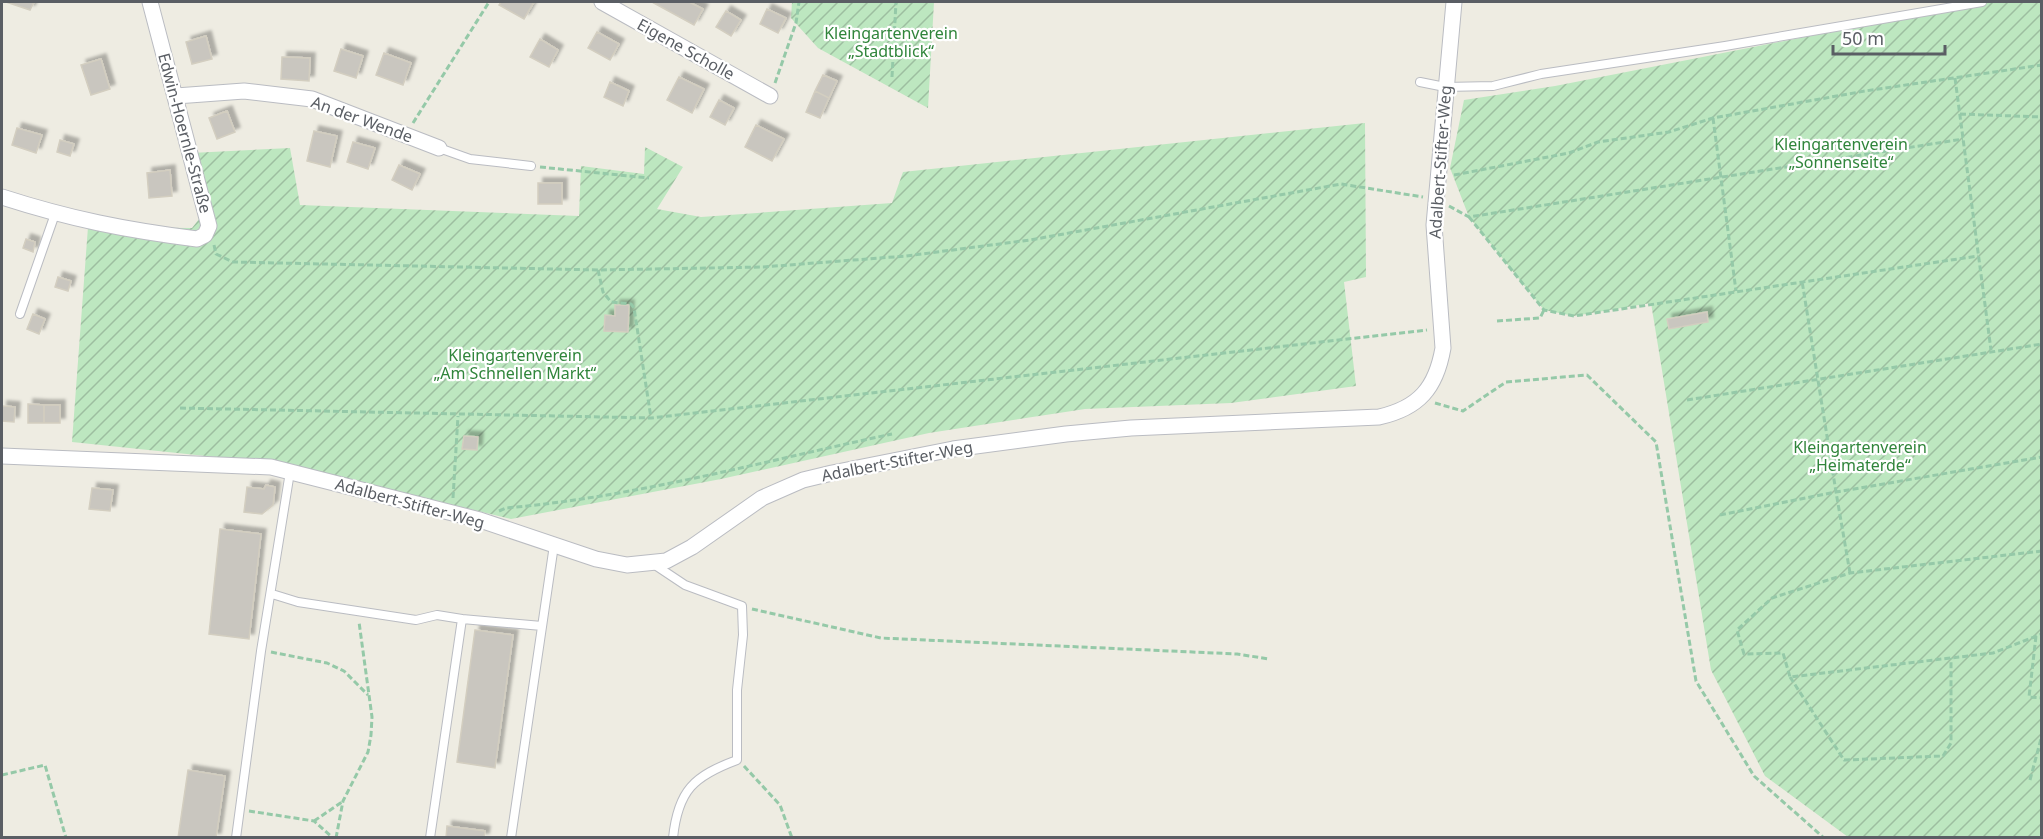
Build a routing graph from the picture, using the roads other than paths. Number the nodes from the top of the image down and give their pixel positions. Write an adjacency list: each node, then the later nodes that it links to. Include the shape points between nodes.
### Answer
1 (150, 2): 7 (street, Edwin-Hoernle-Straße)
2 (602, 2): 8 (street, Eigene Scholle)
3 (1454, 2): 6 (street, Adalbert-Stifter-Weg)
4 (1982, 2): 6 (lane, via 1541,74 1492,86)
5 (1420, 82): 6 (lane)
6 (1445, 87): 17 (street, Adalbert-Stifter-Weg, via 1434,249 1444,329 1440,368 1431,385 1406,409 1378,417 1066,434 953,449 832,473 781,488 692,547)
7 (176, 96): 9 (street, An der Wende, via 244,91 312,99); 12 (street, Edwin-Hoernle-Straße, via 209,226 205,235 197,239 119,229)
8 (770, 96)
9 (439, 147): 10 (lane, via 470,159)
10 (531, 166)
11 (2, 197): 12 (street, Edwin-Hoernle-Straße)
12 (55, 214): 13 (lane)
13 (20, 314)
14 (2, 456): 15 (street, Adalbert-Stifter-Weg, via 271,467)
15 (290, 472): 16 (street, Adalbert-Stifter-Weg, via 480,520); 18 (lane)
16 (554, 545): 17 (street, Adalbert-Stifter-Weg, via 627,565); 20 (lane)
17 (653, 564): 24 (lane, via 685,585 742,606 737,760 707,771 684,793)
18 (272, 594): 19 (lane, via 416,620 437,615); 21 (lane)
19 (462, 619): 20 (lane); 22 (lane)
20 (542, 626): 23 (lane)
21 (236, 837)
22 (430, 837)
23 (512, 837)
24 (673, 837)

